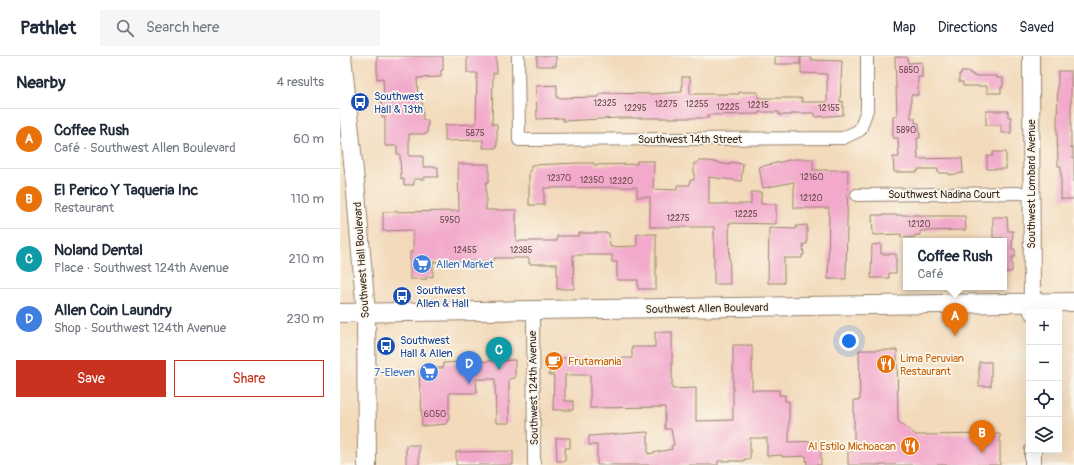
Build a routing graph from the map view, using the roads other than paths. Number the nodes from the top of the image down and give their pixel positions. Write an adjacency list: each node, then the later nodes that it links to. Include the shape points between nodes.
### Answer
1 (342, 56): 5 (main road, Southwest Hall Boulevard)
2 (518, 56): 3 (street, Southwest 14th Street, via 519,140 843,138 860,130 867,110)
3 (867, 56)
4 (1031, 56): 6 (street, Southwest Lombard Avenue)
5 (342, 74): 12 (main road, Southwest Hall Boulevard, via 355,181)
6 (1031, 193): 7 (street, Southwest Nadina Court); 9 (street, Southwest Lombard Avenue)
7 (857, 195)
8 (1074, 302): 9 (main road, Southwest Allen Boulevard)
9 (1032, 307): 10 (main road, Southwest Allen Boulevard)
10 (532, 311): 12 (main road, Southwest Allen Boulevard); 15 (street, Southwest 124th Avenue)
11 (340, 313): 12 (main road, Southwest Allen Boulevard)
12 (366, 313): 14 (main road, Southwest Hall Boulevard)
13 (1033, 453): 16 (street)
14 (367, 465)
15 (534, 465)
16 (1033, 465)

